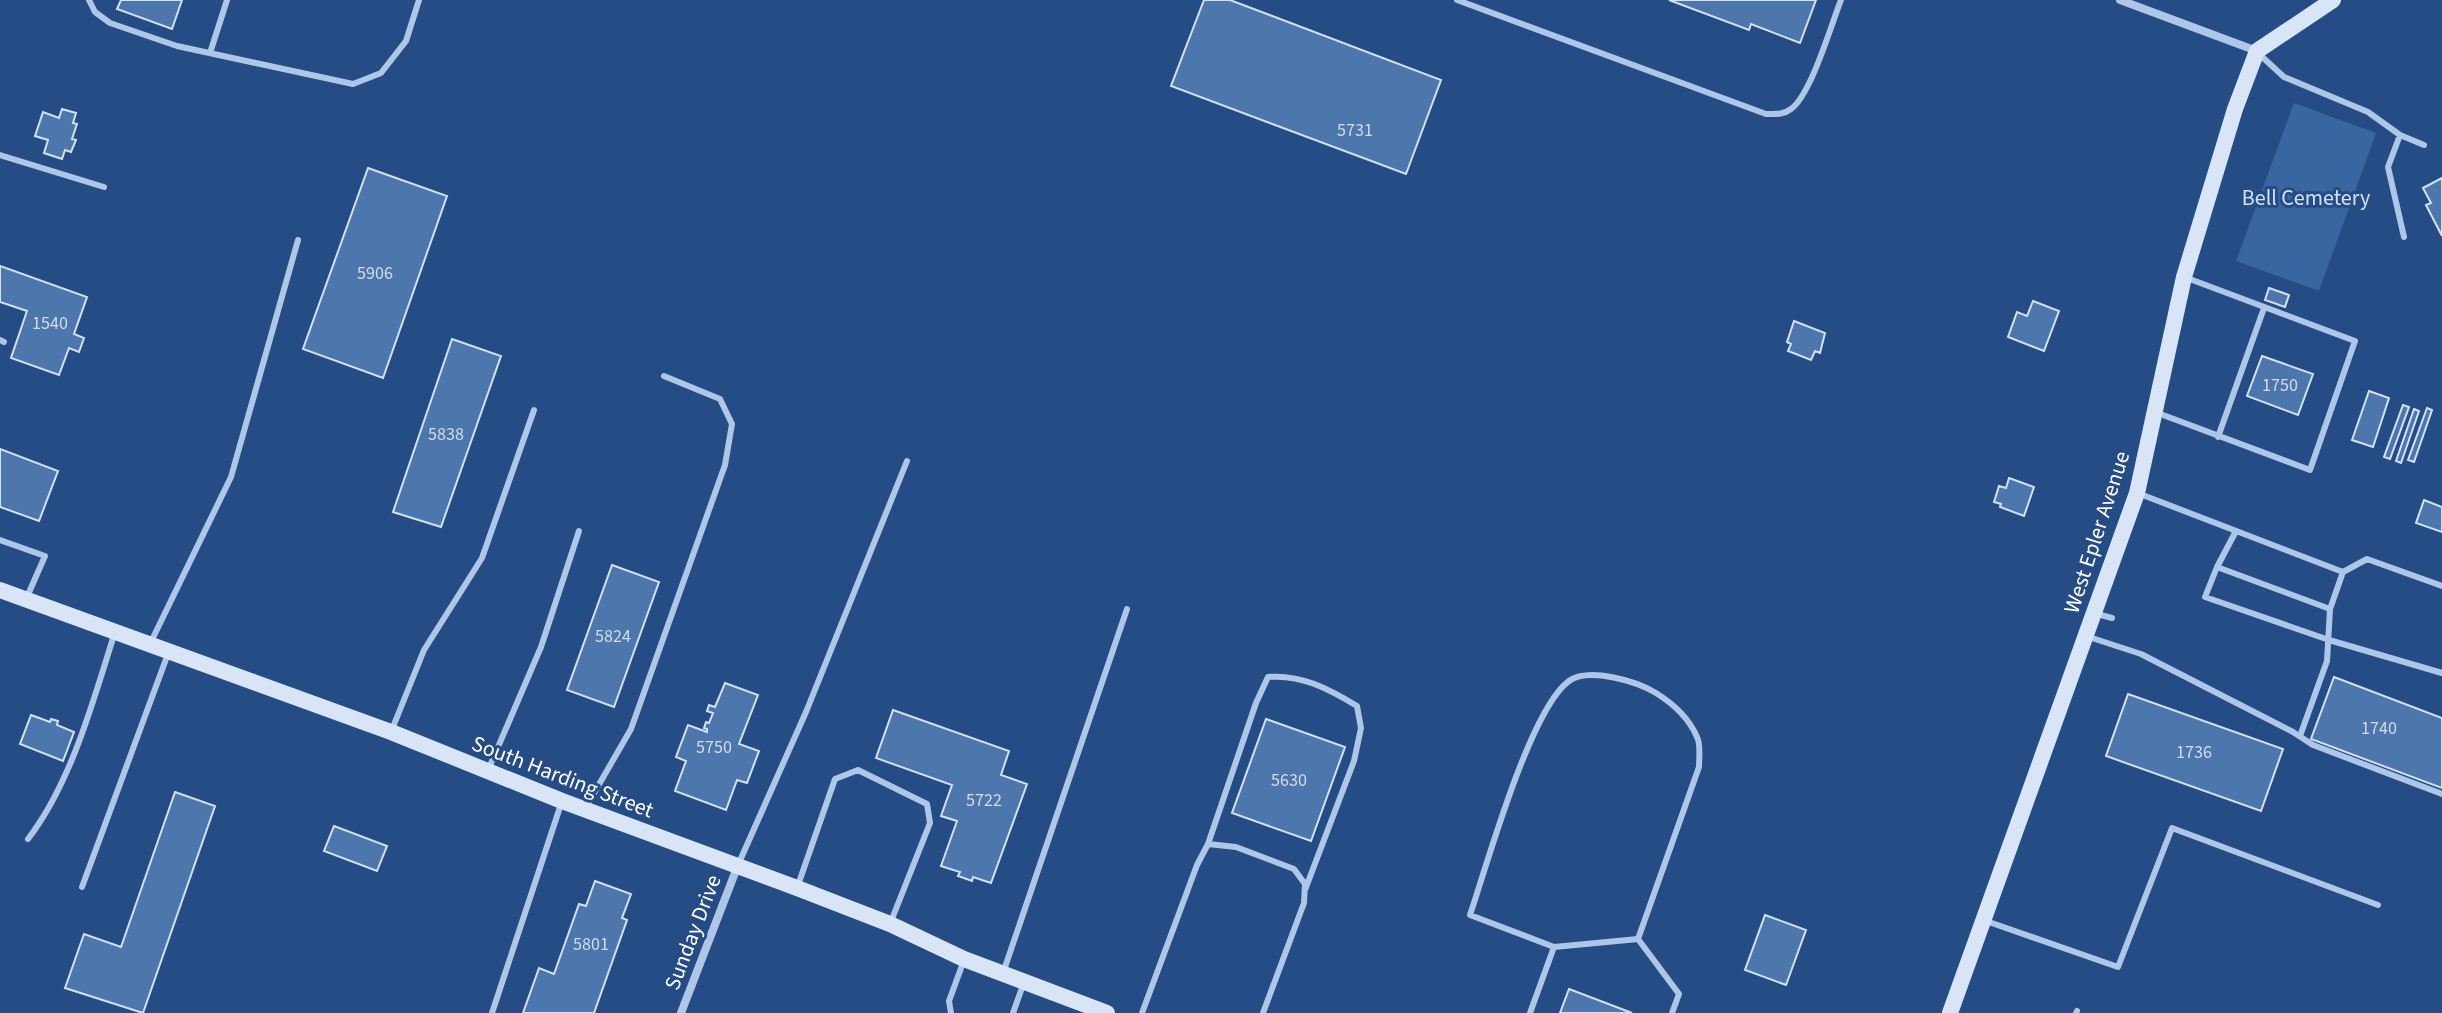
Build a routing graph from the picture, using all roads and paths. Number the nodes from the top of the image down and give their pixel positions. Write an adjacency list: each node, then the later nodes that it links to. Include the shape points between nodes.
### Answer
1 (89, 0): 10 (lane, via 110,23)
2 (227, 0): 10 (lane)
3 (419, 0): 10 (lane, via 406,41 381,73 353,84)
4 (1457, 0): 5 (lane, via 1766,114 1781,114 1804,95)
5 (1841, 0)
6 (2120, 0): 8 (street)
7 (2333, 0): 9 (street)
8 (2136, 3): 9 (street)
9 (2257, 51): 11 (lane, via 2284,77 2368,112); 17 (street, West Epler Avenue)
10 (210, 53)
11 (2400, 135): 12 (lane); 15 (lane, via 2388,167)
12 (2424, 145)
13 (0, 155): 14 (lane)
14 (104, 187)
15 (2404, 237)
16 (298, 240): 40 (lane, via 231,477)
17 (2184, 277): 18 (lane); 21 (street, West Epler Avenue)
18 (2264, 308): 22 (lane); 22 (lane, via 2355,341 2310,470)
19 (664, 376): 48 (lane, via 720,399 732,424 730,438 631,729)
20 (534, 410): 43 (lane, via 482,558 424,650)
21 (2155, 411): 22 (lane); 24 (street, West Epler Avenue)
22 (2218, 437)
23 (907, 461): 51 (lane)
24 (2137, 493): 26 (lane); 35 (street, West Epler Avenue)
25 (579, 531): 45 (lane, via 541,647)
26 (2236, 531): 28 (lane); 29 (lane)
27 (0, 540): 32 (lane, via 45,556)
28 (2217, 567): 34 (lane); 39 (lane, via 2205,597)
29 (2343, 572): 30 (lane, via 2367,559); 34 (lane)
30 (2442, 586)
31 (0, 590): 32 (street, South Harding Street)
32 (26, 600): 37 (street, South Harding Street)
33 (1127, 609): 61 (lane)
34 (2330, 609): 39 (lane)
35 (2094, 613): 36 (lane); 38 (street, West Epler Avenue)
36 (2112, 618)
37 (115, 632): 40 (street, South Harding Street); 49 (lane, via 66,771 48,813)
38 (2085, 636): 44 (lane, via 2141,654); 56 (street, West Epler Avenue)
39 (2329, 640): 42 (lane); 44 (lane, via 2327,661)
40 (150, 644): 41 (street, South Harding Street)
41 (169, 651): 43 (street, South Harding Street); 52 (lane)
42 (2442, 673)
43 (391, 732): 45 (street, South Harding Street)
44 (2300, 736): 46 (lane)
45 (488, 771): 47 (street, South Harding Street)
46 (2442, 794)
47 (562, 801): 48 (street, South Harding Street); 63 (lane)
48 (585, 810): 51 (street, South Harding Street)
49 (28, 839)
50 (1208, 844): 54 (lane, via 1236,847 1294,869); 54 (lane, via 1268,677 1307,681 1334,692 1357,706 1361,728 1354,761); 68 (lane)
51 (738, 865): 53 (street, South Harding Street); 64 (street, Sunday Drive)
52 (82, 887)
53 (797, 888): 57 (street, South Harding Street); 57 (lane, via 835,779 858,770 927,804 930,823)
54 (1305, 890): 69 (lane)
55 (2378, 905): 56 (lane, via 2172,828 2118,967)
56 (1983, 920): 72 (street, West Epler Avenue)
57 (890, 924): 60 (street, South Harding Street)
58 (1638, 939): 59 (lane); 59 (lane, via 1699,767 1699,738 1665,699 1646,687 1605,675 1571,679 1542,715 1470,915); 71 (lane, via 1679,994)
59 (1554, 947): 70 (lane)
60 (964, 959): 61 (street, South Harding Street); 65 (lane, via 949,1001)
61 (1003, 974): 62 (street, South Harding Street)
62 (1024, 982): 66 (lane); 67 (street, South Harding Street)
63 (492, 1013)
64 (681, 1013)
65 (951, 1013)
66 (1013, 1013)
67 (1107, 1013)
68 (1142, 1013)
69 (1263, 1013)
70 (1530, 1013)
71 (1672, 1013)
72 (1950, 1013)

